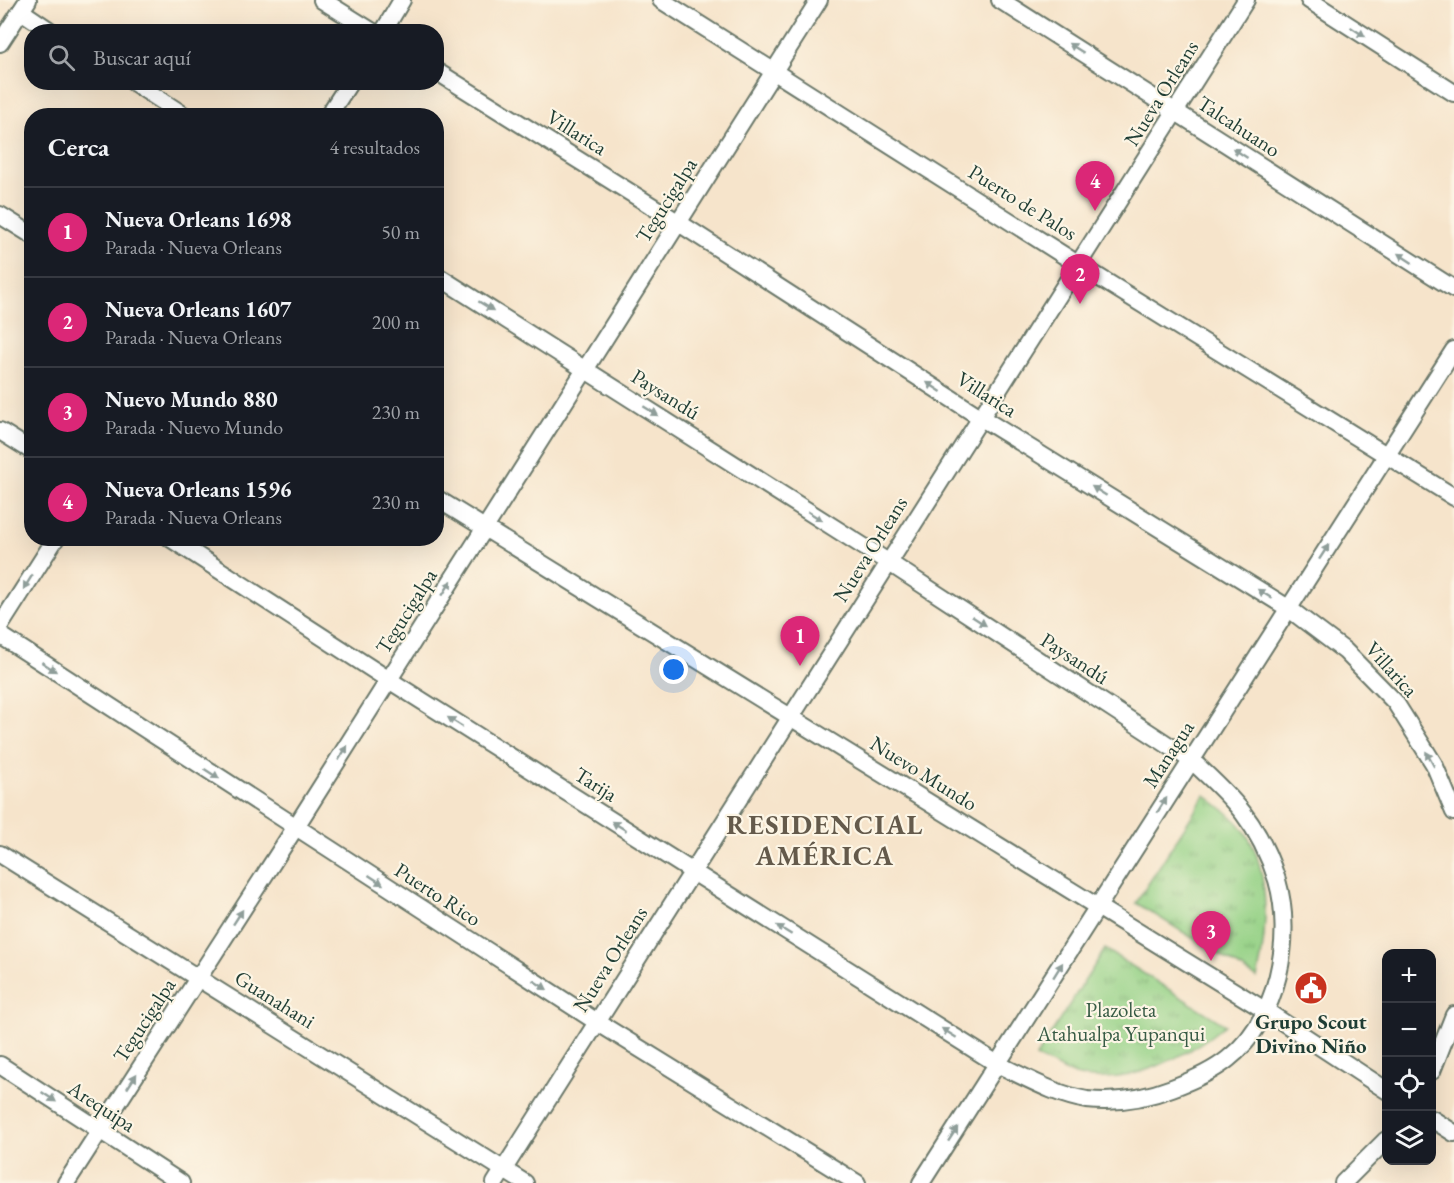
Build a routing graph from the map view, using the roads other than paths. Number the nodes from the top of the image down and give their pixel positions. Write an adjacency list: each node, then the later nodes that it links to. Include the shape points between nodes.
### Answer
1 (322, 0): 10 (street)
2 (402, 0): 11 (street)
3 (661, 0): 13 (street, Puerto de Palos)
4 (819, 0): 13 (street, Tegucigalpa)
5 (1000, 0): 20 (street, Talcahuano, one-way to 5)
6 (1246, 0): 20 (street, Nueva Orleans)
7 (1309, 0): 17 (street, one-way to 17)
8 (24, 6): 9 (street); 12 (street)
9 (43, 24)
10 (360, 24)
11 (388, 24)
12 (0, 43)
13 (774, 71): 22 (street, Tegucigalpa); 24 (street, Puerto de Palos)
14 (444, 76): 22 (street, Villarica)
15 (145, 90): 18 (street)
16 (345, 90): 19 (street)
17 (1454, 93)
18 (173, 108)
19 (333, 108)
20 (1176, 112): 24 (street, Nueva Orleans); 26 (street, Talcahuano, one-way to 20)
21 (0, 215): 23 (street)
22 (679, 223): 28 (street, Tegucigalpa); 29 (street, Villarica, one-way to 22)
23 (24, 231)
24 (1079, 265): 29 (street, Nueva Orleans); 32 (street, Puerto de Palos)
25 (444, 280): 28 (street, Paysandú, one-way to 28)
26 (1454, 289)
27 (1454, 350): 32 (street, Managua)
28 (585, 369): 35 (street, Tegucigalpa); 38 (street, Paysandú, one-way to 38)
29 (980, 417): 38 (street, Nueva Orleans); 39 (street, Villarica, one-way to 29)
30 (0, 431): 31 (street)
31 (24, 446)
32 (1386, 456): 33 (street, Puerto de Palos); 39 (street, Managua, one-way to 32)
33 (1450, 496)
34 (444, 503): 35 (street, Nuevo Mundo)
35 (484, 529): 42 (street, Tegucigalpa, one-way to 35); 43 (street, Nuevo Mundo)
36 (51, 546): 40 (street, one-way to 40)
37 (182, 546): 42 (street, Tarija)
38 (888, 562): 43 (street, Nueva Orleans); 44 (street, Paysandú, one-way to 44)
39 (1288, 608): 44 (street, Managua); 45 (street, Villarica, one-way to 39, via 1434,764 1395,702 1345,651)
40 (0, 626)
41 (0, 635): 46 (street, Puerto Rico, one-way to 46)
42 (389, 680): 46 (street, Tegucigalpa, one-way to 42); 48 (street, Tarija, one-way to 42)
43 (791, 716): 48 (street, Nueva Orleans); 49 (street, Nuevo Mundo)
44 (1191, 760): 49 (street, Managua, one-way to 44); 51 (street, Paysandú, via 1247,815 1265,847 1277,881 1284,918 1275,983)
45 (1454, 812)
46 (295, 828): 50 (street, Tegucigalpa, one-way to 46); 53 (street, Puerto Rico, one-way to 53)
47 (0, 854): 50 (street, Guanahani)
48 (693, 872): 53 (street, Nueva Orleans); 56 (street, Tarija, one-way to 48)
49 (1096, 908): 51 (street, Nuevo Mundo); 56 (street, Managua, one-way to 49)
50 (199, 978): 59 (street, Tegucigalpa, one-way to 50); 62 (street, Guanahani)
51 (1266, 1011): 56 (street, Paysandú, via 1229,1059 1194,1080 1120,1101 1086,1100 1049,1089); 57 (street, Nuevo Mundo)
52 (1454, 1015): 54 (street)
53 (597, 1022): 62 (street, Nueva Orleans); 66 (street, Puerto Rico)
54 (1436, 1059)
55 (0, 1065): 59 (street, Arequipa, one-way to 59)
56 (999, 1065): 67 (street, Managua, one-way to 56)
57 (1382, 1087)
58 (1436, 1122): 60 (street)
59 (99, 1131): 63 (street, Tegucigalpa); 64 (street, Arequipa)
60 (1454, 1133)
61 (1382, 1144): 68 (street)
62 (499, 1176): 65 (street, Guanahani)
63 (66, 1183)
64 (181, 1183)
65 (525, 1183)
66 (857, 1183)
67 (921, 1183)
68 (1343, 1183)

